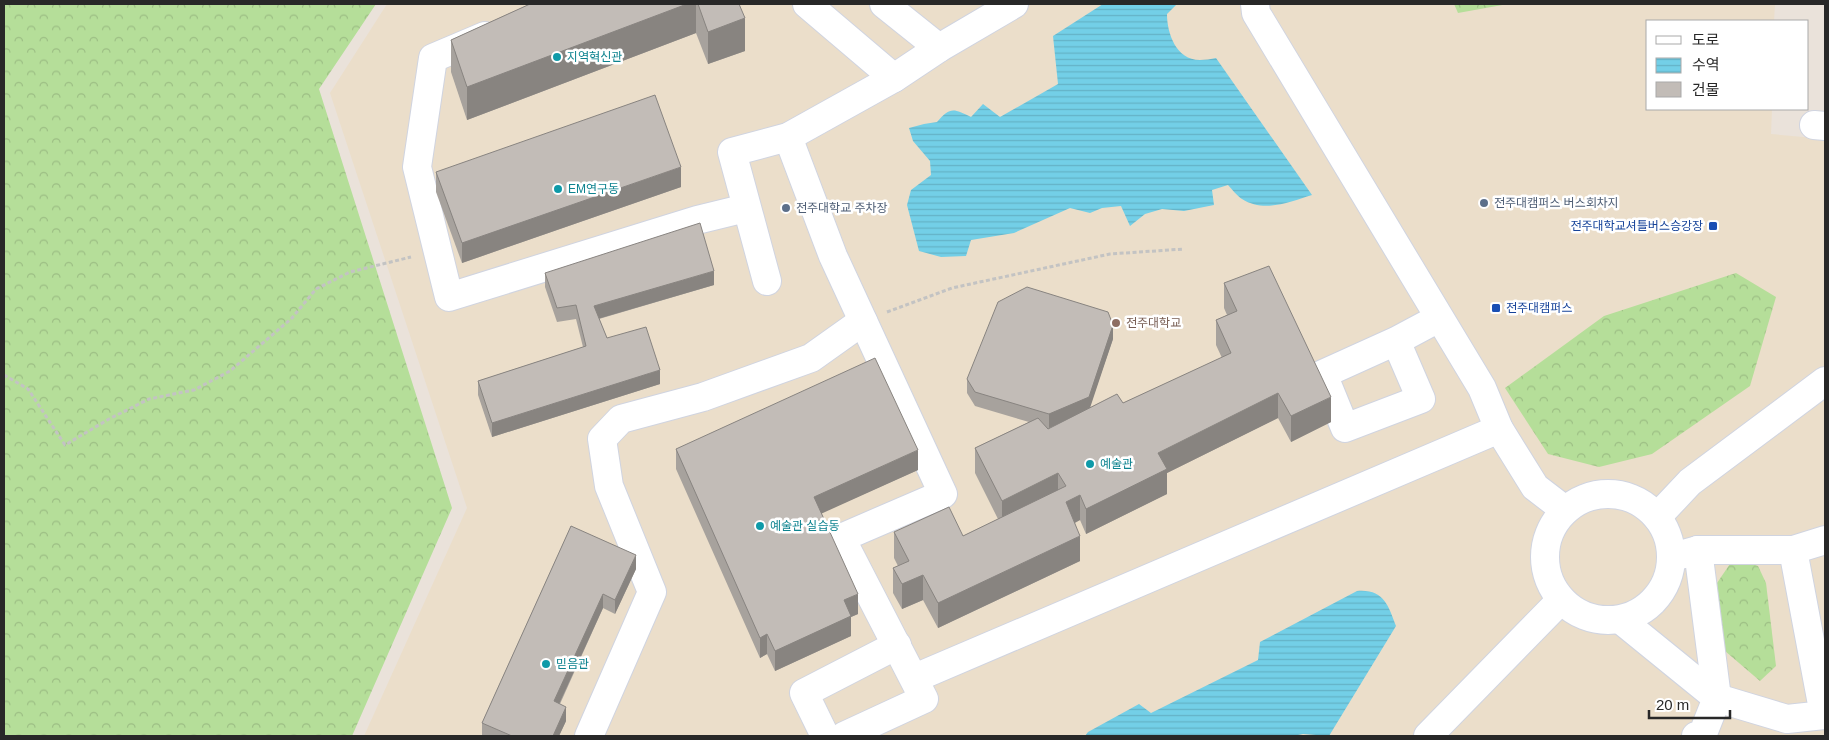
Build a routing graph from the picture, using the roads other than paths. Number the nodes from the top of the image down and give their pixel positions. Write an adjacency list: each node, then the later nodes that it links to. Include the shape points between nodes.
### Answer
1 (807, 4): 7 (street)
2 (1014, 4): 6 (street)
3 (1255, 4): 11 (street, via 1256,13)
4 (898, 8): 6 (street)
5 (510, 25): 9 (street, via 432,58 417,167 449,297 697,220)
6 (938, 48): 7 (street)
7 (894, 78): 8 (street)
8 (788, 137): 9 (street, via 732,152); 12 (street, via 833,256)
9 (746, 208): 10 (street)
10 (768, 280)
11 (1439, 318): 13 (street); 15 (street, via 1482,388)
12 (863, 321): 24 (street, via 943,494 841,538); 28 (street, via 811,358 703,397 620,419 602,439 609,486 652,592)
13 (1396, 341)
14 (1825, 381): 17 (street, via 1690,482)
15 (1499, 429): 16 (street, via 1535,487); 25 (street)
16 (1565, 510): 17 (street, via 1582,499 1602,494 1622,496 1641,504); 22 (street, via 1552,526 1544,565 1550,584)
17 (1657, 517): 21 (street, via 1668,536)
18 (1825, 540): 20 (street)
19 (1698, 550): 20 (street); 21 (street); 26 (street)
20 (1793, 550): 27 (street)
21 (1672, 557): 23 (street, via 1668,578 1657,597 1641,612)
22 (1561, 600): 23 (street, via 1578,614 1599,620); 31 (street)
23 (1621, 620): 26 (street)
24 (897, 645): 25 (street); 29 (street, via 804,693)
25 (915, 678): 30 (street, via 924,699)
26 (1717, 698): 27 (street, via 1787,719); 32 (street, via 1702,736)
27 (1824, 715)
28 (590, 736)
29 (825, 736)
30 (844, 736)
31 (1428, 736)
32 (1696, 736)

